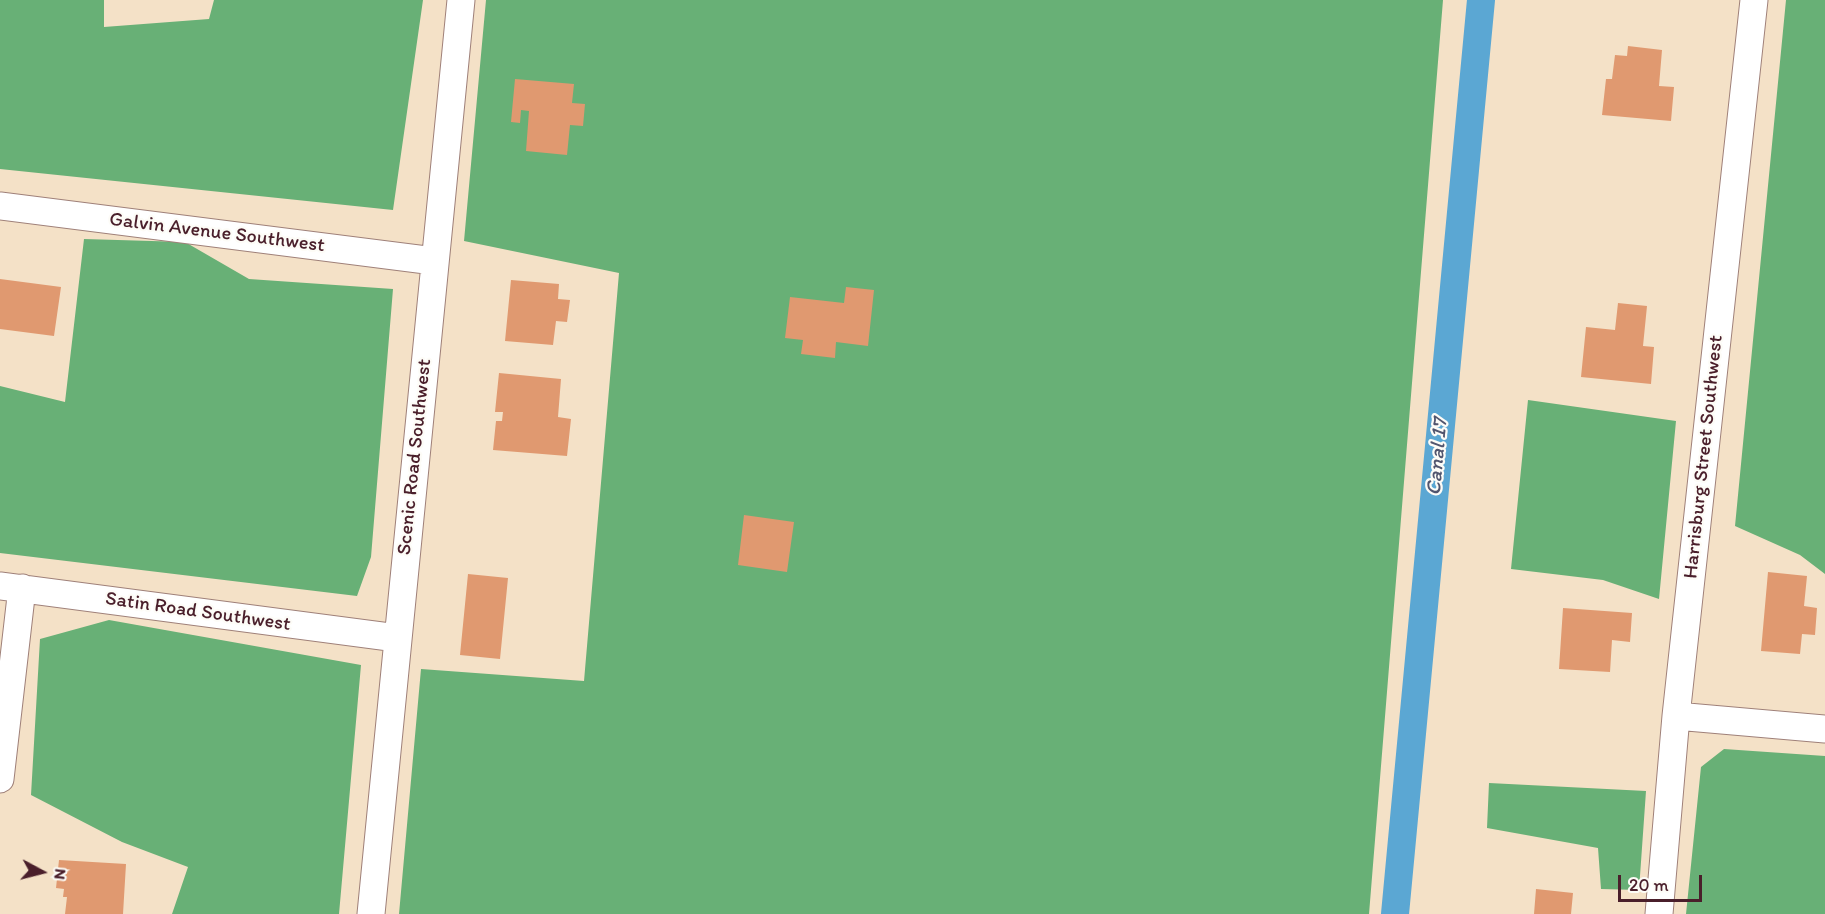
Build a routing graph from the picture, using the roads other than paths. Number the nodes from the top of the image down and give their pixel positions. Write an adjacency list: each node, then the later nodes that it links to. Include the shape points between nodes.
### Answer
1 (460, 0): 4 (street, Scenic Road Southwest)
2 (1754, 0): 7 (street, Harrisburg Street Southwest)
3 (0, 206): 4 (street, Galvin Avenue Southwest)
4 (434, 261): 6 (street, Scenic Road Southwest)
5 (11, 587): 6 (street, Satin Road Southwest); 9 (street)
6 (397, 638): 10 (street, Scenic Road Southwest)
7 (1676, 716): 8 (street); 11 (street, Harrisburg Street Southwest)
8 (1825, 729)
9 (0, 779)
10 (371, 914)
11 (1659, 914)

